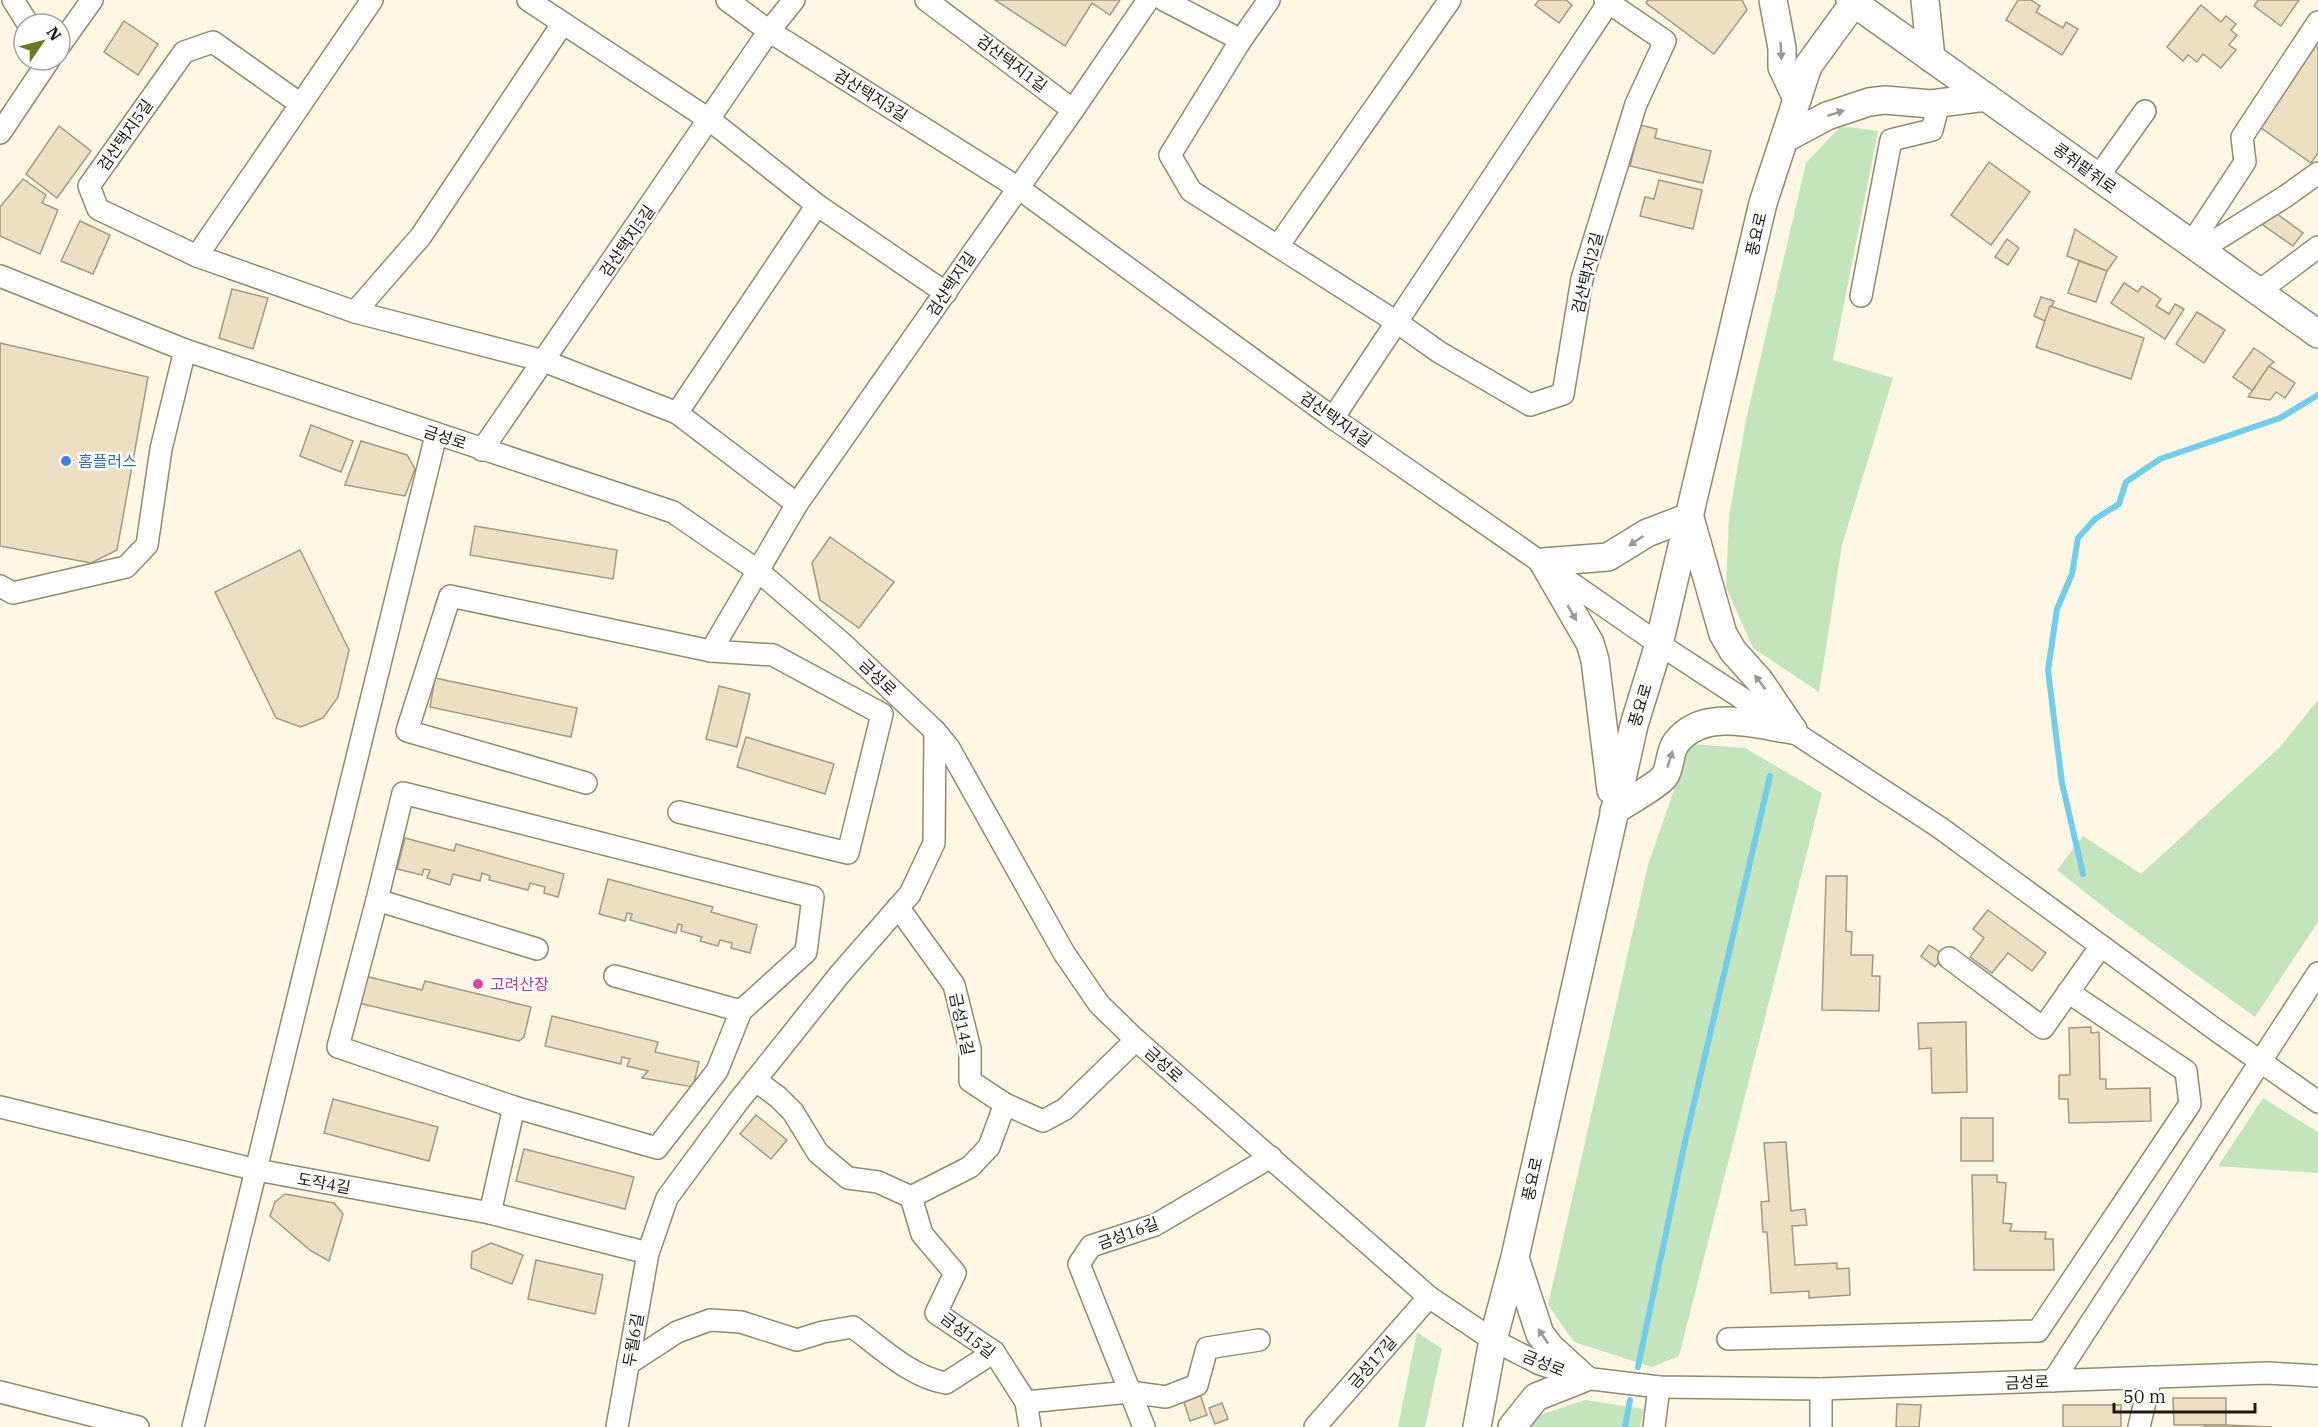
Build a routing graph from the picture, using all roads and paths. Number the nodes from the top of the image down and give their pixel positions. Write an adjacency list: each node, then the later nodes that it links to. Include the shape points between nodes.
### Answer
1 (92, 0): 18 (street)
2 (372, 0): 25 (street)
3 (528, 0): 17 (street)
4 (727, 0): 19 (street, 검산택지3길)
5 (794, 0): 19 (street)
6 (926, 0): 15 (street, 검산택지1길)
7 (1148, 0): 27 (street, 검산택지길)
8 (1164, 0): 20 (street)
9 (1269, 0): 20 (street, 검산택지2길)
10 (1450, 0): 36 (street)
11 (1773, 0): 24 (main road, one-way to 24, via 1782,67)
12 (1853, 0): 21 (main road, 콩쥐팥쥐로); 24 (main road, 풍요로, via 1808,66)
13 (1925, 0): 21 (main road)
14 (1607, 1): 45 (street, 검산택지2길); 45 (street, 검산택지2길, via 1665,41 1636,104 1582,279 1563,394 1530,405)
15 (956, 8): 27 (street, 검산택지1길)
16 (2318, 22): 37 (street, via 2242,137 2246,162)
17 (563, 23): 29 (street); 44 (street, via 421,236)
18 (72, 28)
19 (769, 31): 29 (street, 검산택지5길); 34 (street, 검산택지3길)
20 (1241, 40): 36 (street, 검산택지2길, via 1170,155 1191,191)
21 (1931, 58): 23 (main road, 콩쥐팥쥐로)
22 (41, 72): 30 (street)
23 (1986, 97): 26 (main road); 33 (main road, 콩쥐팥쥐로)
24 (1797, 99): 31 (main road, 풍요로)
25 (299, 103): 39 (street); 39 (street, 검산택지5길, via 213,42 184,52 89,186 98,209)
26 (1939, 103): 31 (main road, one-way to 26, via 1827,116 1869,102); 43 (street, via 1932,130 1891,140)
27 (1073, 110): 34 (street, 검산택지길)
28 (2145, 111): 33 (street)
29 (710, 120): 35 (street); 48 (street, 검산택지5길)
30 (0, 133)
31 (1784, 139): 54 (main road, 풍요로, via 1763,203)
32 (2318, 172): 37 (street, via 2286,196)
33 (2098, 177): 37 (main road, 콩쥐팥쥐로)
34 (1017, 187): 42 (street, 검산택지길); 50 (street, 검산택지4길)
35 (817, 205): 42 (street); 49 (street)
36 (1278, 246): 45 (street, 검산택지2길)
37 (2195, 247): 41 (main road, 콩쥐팥쥐로)
38 (2318, 247): 41 (street)
39 (197, 256): 44 (street, 검산택지5길)
40 (0, 276): 47 (street, 금성로)
41 (2258, 292): 46 (main road, 콩쥐팥쥐로)
42 (946, 293): 53 (street, 검산택지길)
43 (1861, 296)
44 (355, 312): 48 (street, 검산택지5길)
45 (1398, 323): 50 (street)
46 (2318, 334)
47 (185, 350): 51 (street, 금성로); 57 (street, via 160,449 147,545 126,567 13,592)
48 (544, 361): 49 (street, 검산택지5길); 52 (street)
49 (677, 413): 53 (street, 검산택지5길)
50 (1334, 418): 55 (street, 검산택지4길)
51 (436, 435): 52 (street, 금성로); 82 (street)
52 (483, 450): 56 (street, 금성로, via 673,512)
53 (797, 504): 56 (street, 검산택지길)
54 (1689, 517): 55 (main road, one-way to 55, via 1647,533 1608,557); 58 (main road, 풍요로); 60 (main road, one-way to 54, via 1723,634)
55 (1544, 562): 58 (street, 검산택지4길); 63 (main road, one-way to 63, via 1590,643 1595,660)
56 (758, 570): 59 (street, 검산택지길); 61 (street, 금성로)
57 (0, 586)
58 (1659, 644): 60 (street, 검산택지4길); 63 (main road, 풍요로, via 1634,724)
59 (711, 651): 62 (street, via 450,596 407,731); 64 (street, via 773,655 882,714 848,853)
60 (1793, 730): 63 (main road, one-way to 60, via 1664,777 1674,745 1699,724 1720,720); 67 (street, 검산택지4길, via 1939,827)
61 (935, 731): 66 (street, via 934,843 910,894); 74 (street, 금성로, via 989,816 1064,953 1099,1004)
62 (586, 783)
63 (1614, 811): 86 (main road, 풍요로)
64 (679, 812)
65 (377, 900): 68 (street); 73 (street, via 403,793 813,897 806,952); 80 (street, via 338,1047)
66 (898, 907): 76 (street); 78 (street, 금성14길, via 954,985 970,1049 970,1081)
67 (2101, 946): 72 (street); 75 (street, 검산택지4길)
68 (537, 949)
69 (1949, 958): 72 (street, via 2043,1028)
70 (2318, 973): 75 (street)
71 (615, 976): 73 (street)
72 (2068, 992): 88 (street, via 2186,1071 2190,1104 2038,1331)
73 (741, 1011): 80 (street, via 717,1071 657,1148)
74 (1136, 1040): 78 (street, via 1065,1109 1042,1121); 81 (street, 금성로)
75 (2260, 1062): 77 (street, 검산택지4길); 96 (street)
76 (755, 1080): 83 (street, via 793,1112 818,1153 848,1178 878,1182); 85 (street, via 667,1198)
77 (2318, 1102)
78 (1005, 1104): 83 (street, via 989,1147 970,1167)
79 (0, 1107): 82 (street, 도작4길)
80 (514, 1107): 84 (street)
81 (1271, 1157): 87 (street, 금성로); 100 (street, 금성16길, via 1155,1225 1091,1246 1079,1263)
82 (257, 1170): 84 (street, 도작4길); 103 (street)
83 (911, 1197): 91 (street, 금성15길, via 922,1234 955,1272 936,1313)
84 (490, 1213): 85 (street, 도작4길)
85 (648, 1253): 92 (street, 두월6길)
86 (1515, 1257): 90 (main road, 풍요로); 95 (main road, one-way to 86, via 1540,1334)
87 (1429, 1297): 90 (street, 금성로); 107 (street, 금성17길)
88 (1728, 1339)
89 (1258, 1340): 100 (street, via 1207,1348 1197,1385 1166,1397)
90 (1493, 1340): 95 (street, 금성로, via 1540,1364); 108 (main road, 풍요로)
91 (994, 1352): 92 (street, via 946,1383 930,1380 853,1327 797,1340 741,1322 710,1320 677,1332); 101 (street, 금성15길)
92 (628, 1364): 104 (street, 두월6길)
93 (2151, 1377): 94 (street, 금성로, via 2268,1373); 96 (street, 금성로); 112 (street)
94 (2318, 1377)
95 (1584, 1378): 97 (street, 금성로); 109 (main road, via 1536,1397)
96 (2054, 1381): 98 (street, 금성로)
97 (1659, 1387): 98 (street, 금성로); 110 (street)
98 (1821, 1389): 111 (street)
99 (0, 1392): 102 (street)
100 (1130, 1392): 101 (street); 106 (street, 금성16길)
101 (1026, 1402): 105 (street, 금성15길)
102 (138, 1427)
103 (193, 1427)
104 (617, 1427)
105 (1030, 1427)
106 (1144, 1427)
107 (1315, 1427)
108 (1477, 1427)
109 (1512, 1427)
110 (1654, 1427)
111 (1821, 1427)
112 (2139, 1427)

